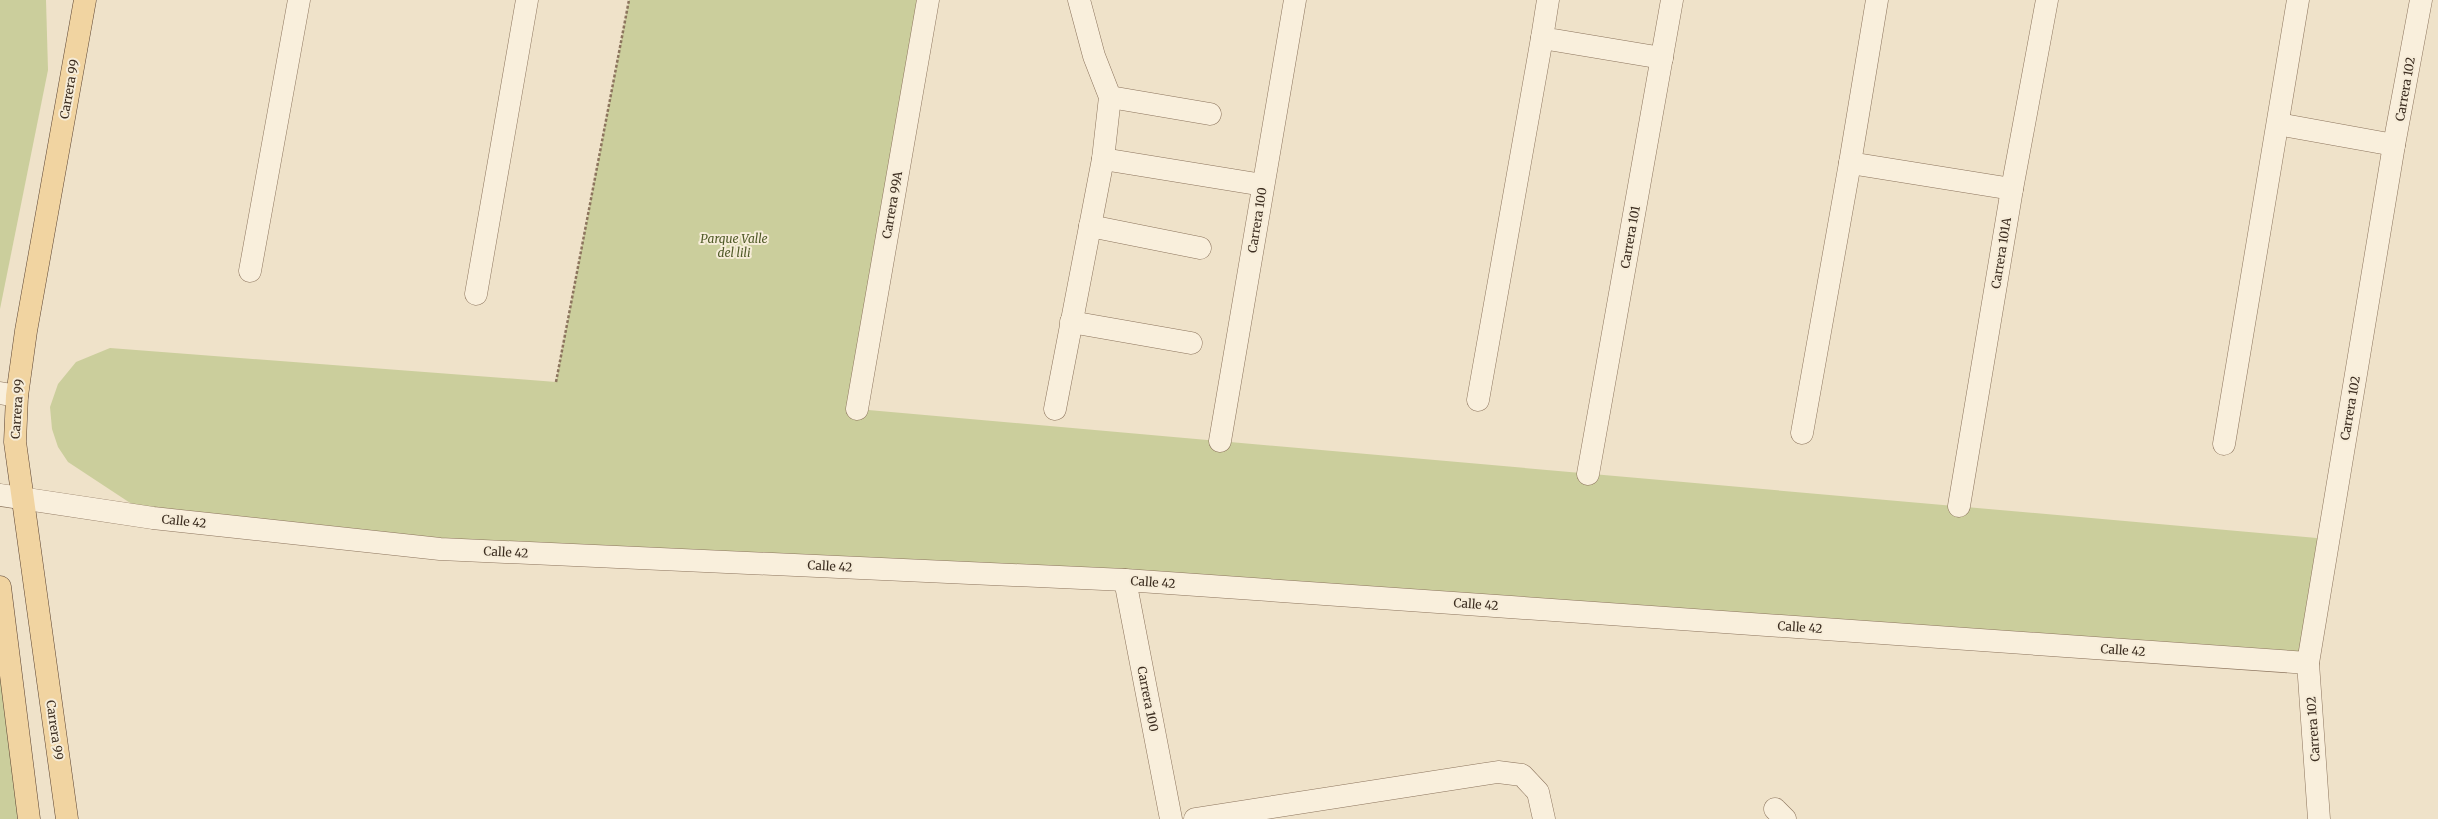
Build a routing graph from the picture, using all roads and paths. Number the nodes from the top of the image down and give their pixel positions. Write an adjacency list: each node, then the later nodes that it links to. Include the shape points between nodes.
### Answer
1 (85, 0): 31 (main road, Carrera 99, via 26,331)
2 (299, 0): 26 (street)
3 (527, 0): 27 (street)
4 (629, 0): 30 (path)
5 (928, 0): 33 (street, Carrera 99A)
6 (1079, 0): 16 (street, via 1094,56)
7 (1296, 0): 22 (street, Carrera 100)
8 (1548, 0): 14 (street)
9 (1672, 0): 15 (street, Carrera 101)
10 (1877, 0): 21 (street)
11 (2047, 0): 23 (street, Carrera 101A)
12 (2298, 0): 18 (street)
13 (2421, 0): 19 (street, Carrera 102)
14 (1542, 38): 15 (street); 32 (street)
15 (1662, 58): 38 (street, Carrera 101)
16 (1110, 97): 17 (street); 20 (street)
17 (1210, 114)
18 (2278, 124): 19 (street); 37 (street)
19 (2394, 145): 44 (street, Carrera 102)
20 (1103, 159): 22 (street); 24 (street)
21 (1850, 162): 23 (street); 35 (street)
22 (1263, 185): 36 (street, Carrera 100)
23 (2012, 189): 41 (street, Carrera 101A)
24 (1090, 226): 25 (street); 28 (street)
25 (1200, 248)
26 (250, 271)
27 (476, 294)
28 (1071, 322): 29 (street); 34 (street)
29 (1191, 343)
30 (556, 382)
31 (8, 394): 40 (main road, Carrera 99)
32 (1478, 400)
33 (856, 409)
34 (1055, 409)
35 (1802, 433)
36 (1220, 441)
37 (2224, 444)
38 (1588, 474)
39 (0, 495): 40 (street, Calle 42)
40 (22, 499): 42 (street, Calle 42, via 153,518 440,549); 46 (main road, Carrera 99)
41 (1959, 506)
42 (1125, 580): 44 (street, Calle 42); 47 (street, Carrera 100)
43 (0, 588): 45 (main road)
44 (2308, 663): 50 (street, Carrera 102)
45 (29, 819)
46 (67, 819)
47 (1171, 819)
48 (1195, 819): 49 (street, via 1498,772 1522,775 1538,792)
49 (1544, 819)
50 (2319, 819)

